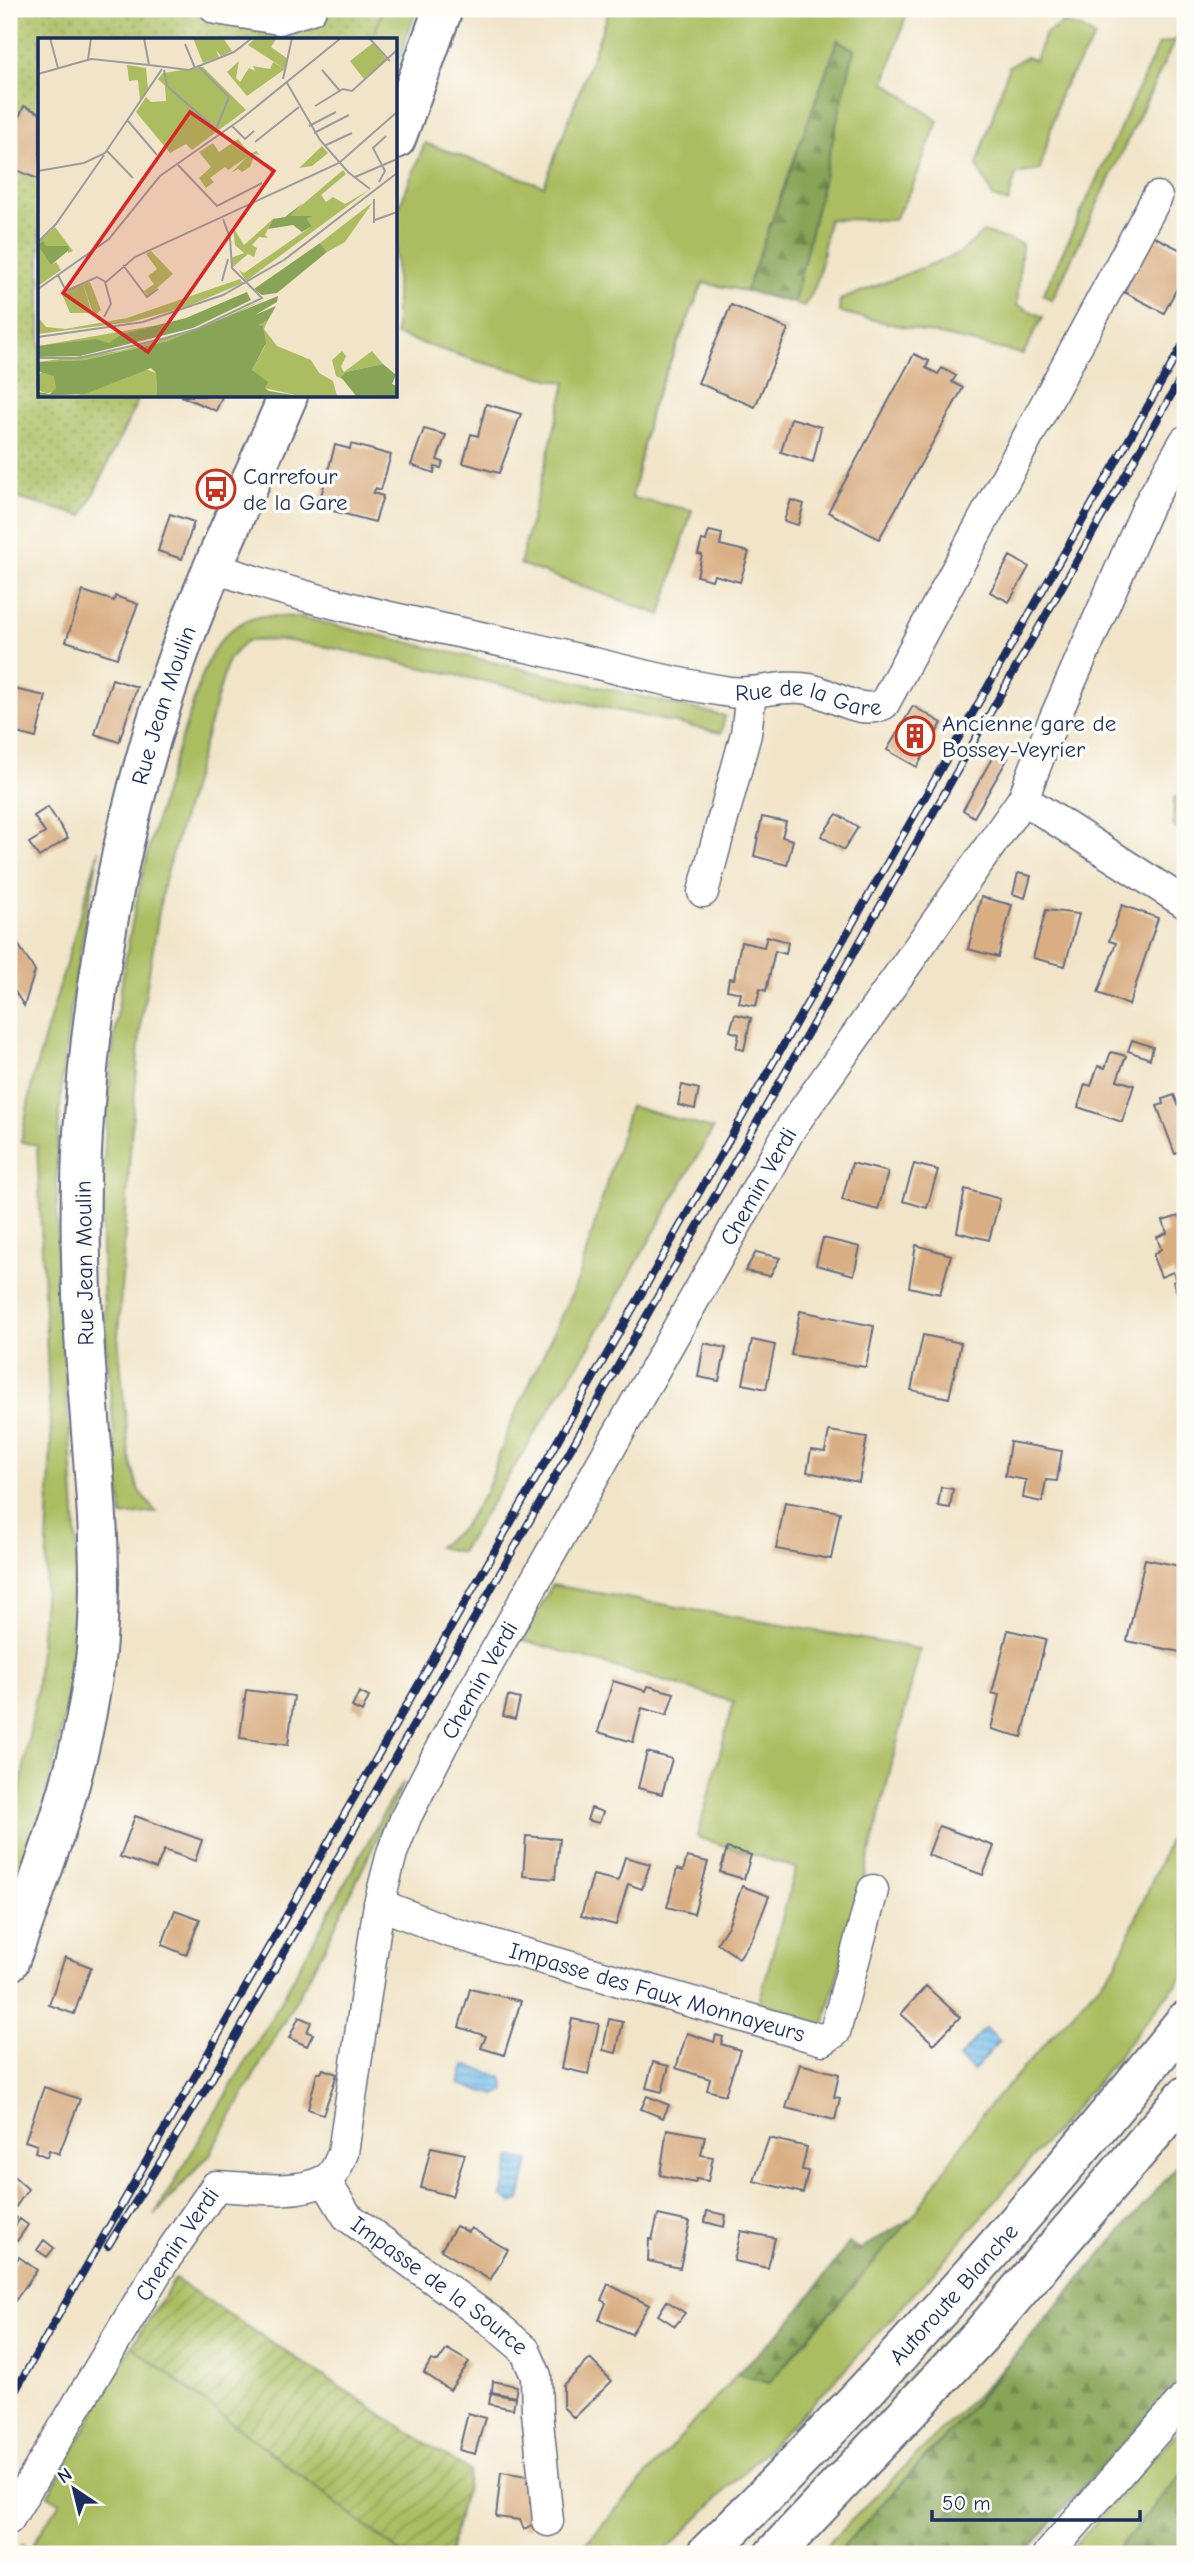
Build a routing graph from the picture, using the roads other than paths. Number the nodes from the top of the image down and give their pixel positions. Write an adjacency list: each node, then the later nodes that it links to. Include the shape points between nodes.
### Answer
1 (216, 9): 2 (street, via 279,19)
2 (311, 9)
3 (443, 9): 4 (main road)
4 (397, 136)
5 (1157, 197): 9 (street, Rue de la Gare, via 884,704 863,709 806,688)
6 (288, 397): 8 (main road, Rue Jean Moulin)
7 (1185, 441): 10 (street, Chemin Verdi, via 1149,504)
8 (213, 568): 9 (street, Rue de la Gare, via 425,625); 15 (main road, Rue Jean Moulin, via 182,644 134,806 94,1011 83,1133 80,1258 97,1512 96,1650 82,1746 69,1793)
9 (751, 693): 11 (street, via 746,734)
10 (1023, 799): 12 (street); 14 (street, Chemin Verdi, via 791,1128 443,1744 406,1817)
11 (703, 892)
12 (1185, 903)
13 (873, 1890): 14 (street, Impasse des Faux Monnayeurs, via 835,2032 823,2040 447,1931)
14 (379, 1904): 18 (street, Chemin Verdi, via 344,2153)
15 (9, 1962)
16 (1185, 2021): 22 (main road, Autoroute Blanche, via 1054,2181 943,2306)
17 (1185, 2096): 23 (main road, Autoroute Blanche, via 980,2336)
18 (325, 2180): 20 (street, Chemin Verdi, via 300,2188 216,2186 158,2270); 21 (street, Impasse de la Source, via 347,2216 491,2320 525,2350 536,2376)
19 (1185, 2399): 24 (street)
20 (9, 2519)
21 (548, 2521)
22 (706, 2554)
23 (774, 2554)
24 (1048, 2554)

